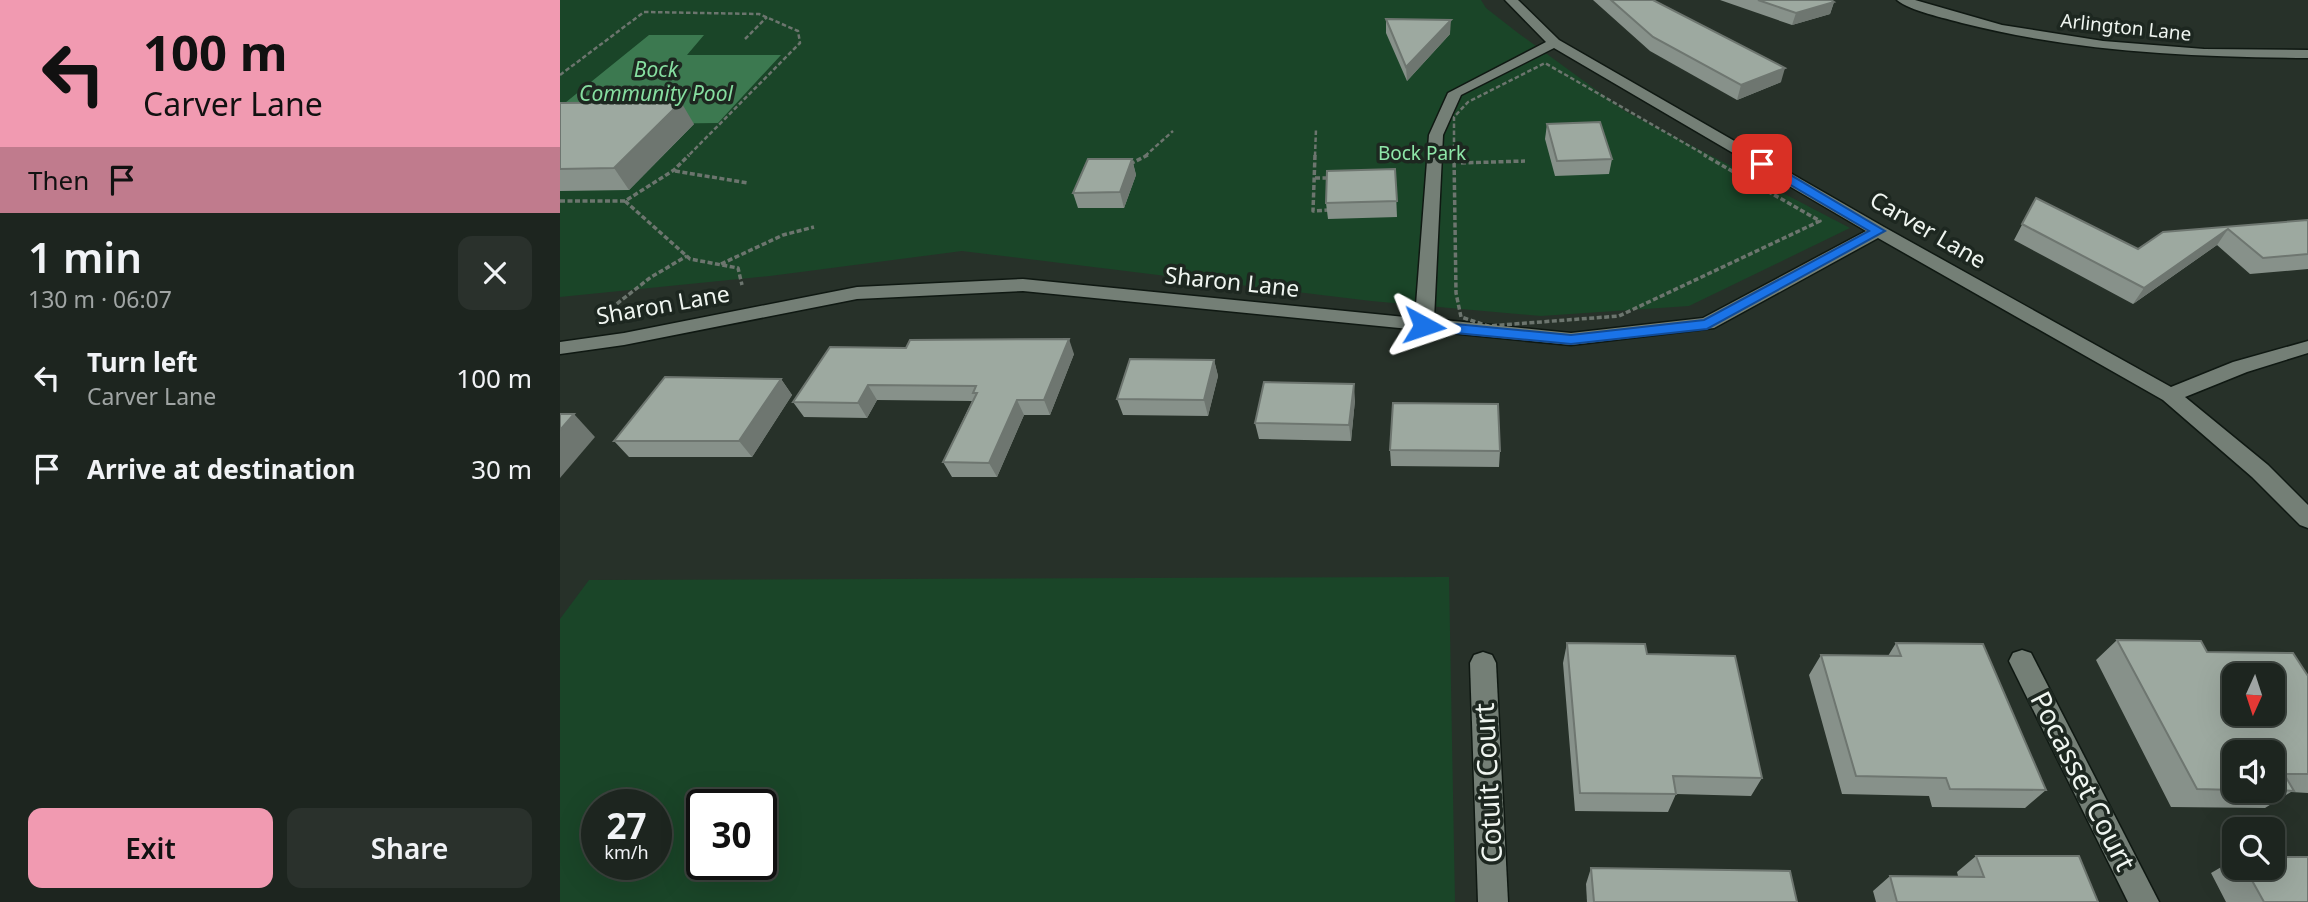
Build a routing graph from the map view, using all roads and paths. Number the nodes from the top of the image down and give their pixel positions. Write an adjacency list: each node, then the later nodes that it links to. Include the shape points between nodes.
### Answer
1 (1511, 0): 5 (street, Carver Lane)
2 (1903, 0): 6 (street, Arlington Lane, via 2006,30 2117,49)
3 (767, 18): 4 (path); 8 (path, via 759,14 644,12); 14 (path, via 798,31 800,43)
4 (745, 39)
5 (1554, 43): 22 (street, Carver Lane); 27 (street, via 1455,93 1436,135)
6 (2308, 54)
7 (1545, 63): 28 (path, via 1820,220 1619,316)
8 (560, 75)
9 (1316, 130): 15 (path)
10 (1173, 131): 13 (path, via 1152,153)
11 (1525, 161): 12 (path)
12 (1453, 164)
13 (1120, 169)
14 (674, 170): 16 (path); 19 (path)
15 (1315, 178): 17 (path, via 1335,178); 20 (path, via 1314,211)
16 (748, 183)
17 (1336, 187)
18 (560, 201): 19 (path)
19 (625, 201): 23 (path)
20 (1328, 210)
21 (814, 227): 24 (path, via 783,235)
22 (1878, 231): 27 (street, Sharon Lane, via 1707,324 1571,339); 31 (street, Carver Lane)
23 (687, 256): 24 (path); 26 (path)
24 (720, 265): 25 (path, via 738,268)
25 (742, 285)
26 (605, 313)
27 (1424, 326): 30 (street, Sharon Lane, via 1023,285 857,293)
28 (1488, 326)
29 (2308, 347): 31 (street)
30 (560, 348)
31 (2170, 395): 32 (street, Carver Lane, via 2260,471)
32 (2308, 519)
33 (2022, 660): 36 (street, Pocasset Court)
34 (1483, 663): 35 (street, Cotuit Court)
35 (1493, 902)
36 (2144, 902)

